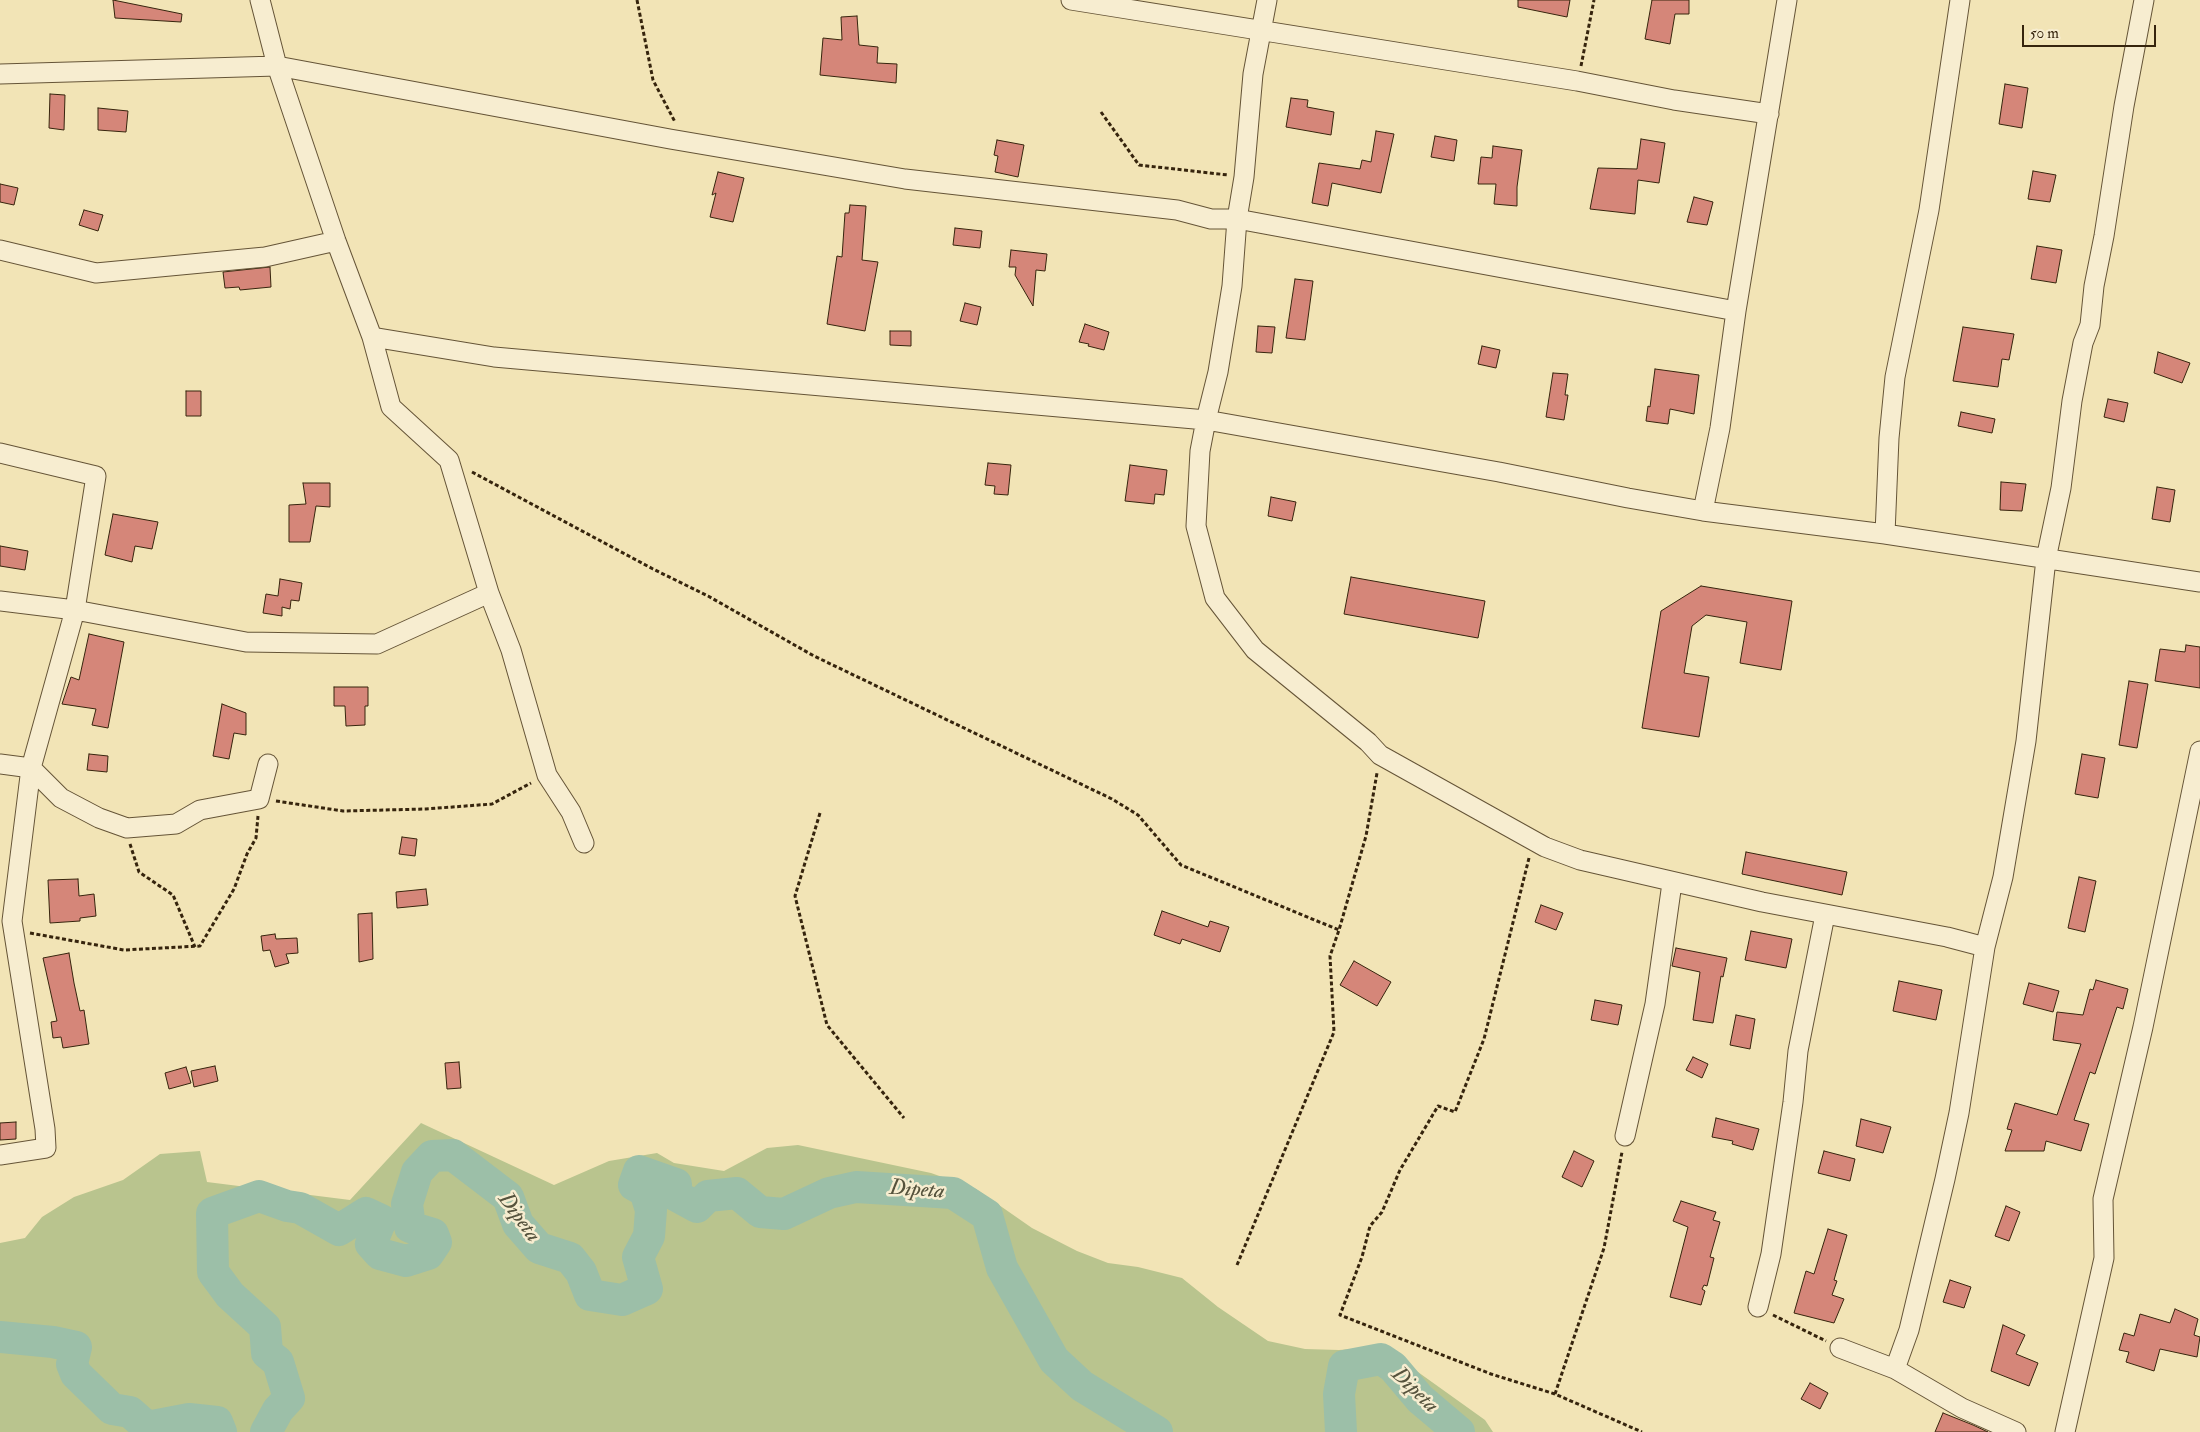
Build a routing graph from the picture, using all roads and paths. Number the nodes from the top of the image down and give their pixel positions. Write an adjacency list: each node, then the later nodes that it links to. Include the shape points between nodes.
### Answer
1 (260, 0): 10 (street)
2 (636, 0): 15 (path, via 653,80)
3 (1071, 0): 9 (street)
4 (1267, 0): 9 (street)
5 (1594, 0): 12 (path)
6 (1788, 0): 14 (street)
7 (1960, 0): 26 (street, via 1929,210 1895,377)
8 (2144, 0): 27 (street, via 2090,325 2081,352)
9 (1262, 30): 12 (street); 16 (street, via 1253,74)
10 (277, 66): 11 (street); 15 (street); 18 (street)
11 (0, 74)
12 (1578, 81): 14 (street)
13 (1102, 112): 16 (path, via 1139,165)
14 (1769, 114): 20 (street)
15 (686, 142): 17 (street, via 905,179 1177,210 1211,219)
16 (1244, 177): 17 (street)
17 (1237, 219): 20 (street); 22 (street, via 1232,286 1218,372)
18 (336, 241): 19 (street, via 265,258 96,273); 21 (street)
19 (0, 250)
20 (1736, 311): 25 (street, via 1720,428)
21 (372, 337): 22 (street, via 494,357); 24 (street, via 391,407)
22 (1206, 420): 25 (street); 33 (street, via 1200,451 1196,526 1216,598 1255,650)
23 (0, 453): 31 (street, via 96,476)
24 (449, 460): 29 (street); 46 (path, via 653,570 708,596 814,656 1112,799 1138,815 1181,865)
25 (1703, 511): 26 (street)
26 (1885, 534): 27 (street)
27 (2046, 559): 28 (street); 48 (street, via 2026,741 2003,877)
28 (2200, 582)
29 (489, 593): 31 (street, via 377,644 246,642); 37 (street, via 511,650)
30 (0, 601): 31 (street)
31 (75, 610): 36 (street)
32 (2200, 751): 59 (street, via 2143,1027 2103,1199 2104,1258)
33 (1380, 755): 41 (street); 46 (path, via 1366,836)
34 (0, 764): 36 (street)
35 (268, 764): 38 (street)
36 (31, 768): 40 (street, via 61,798); 45 (street)
37 (548, 775): 38 (path, via 492,804 343,811); 42 (street, via 571,812)
38 (259, 799): 40 (street, via 200,810 176,824); 47 (path, via 256,838 234,889 200,946)
39 (820, 813): 49 (path, via 795,896 827,1025)
40 (127, 828): 47 (path, via 139,872 173,895)
41 (1534, 841): 43 (street, via 1580,860); 56 (path, via 1484,1039 1455,1112 1438,1106 1400,1170 1382,1212 1370,1226 1362,1258 1340,1315 1491,1374)
42 (584, 843)
43 (1672, 883): 44 (street); 50 (street, via 1655,1004)
44 (1825, 915): 48 (street); 53 (street, via 1798,1051 1771,1254)
45 (12, 930): 47 (path, via 124,950); 51 (street, via 46,1148)
46 (1340, 930): 52 (path, via 1330,956 1334,1032)
47 (195, 947)
48 (1985, 947): 55 (street, via 1959,1113 1945,1179 1909,1330)
49 (904, 1118)
50 (1625, 1136): 56 (path, via 1604,1248)
51 (0, 1156)
52 (1237, 1264)
53 (1758, 1307): 54 (path)
54 (1840, 1348): 55 (street)
55 (1895, 1370): 58 (street, via 1962,1408)
56 (1555, 1394): 57 (path)
57 (1642, 1432)
58 (2016, 1432)
59 (2065, 1432)

